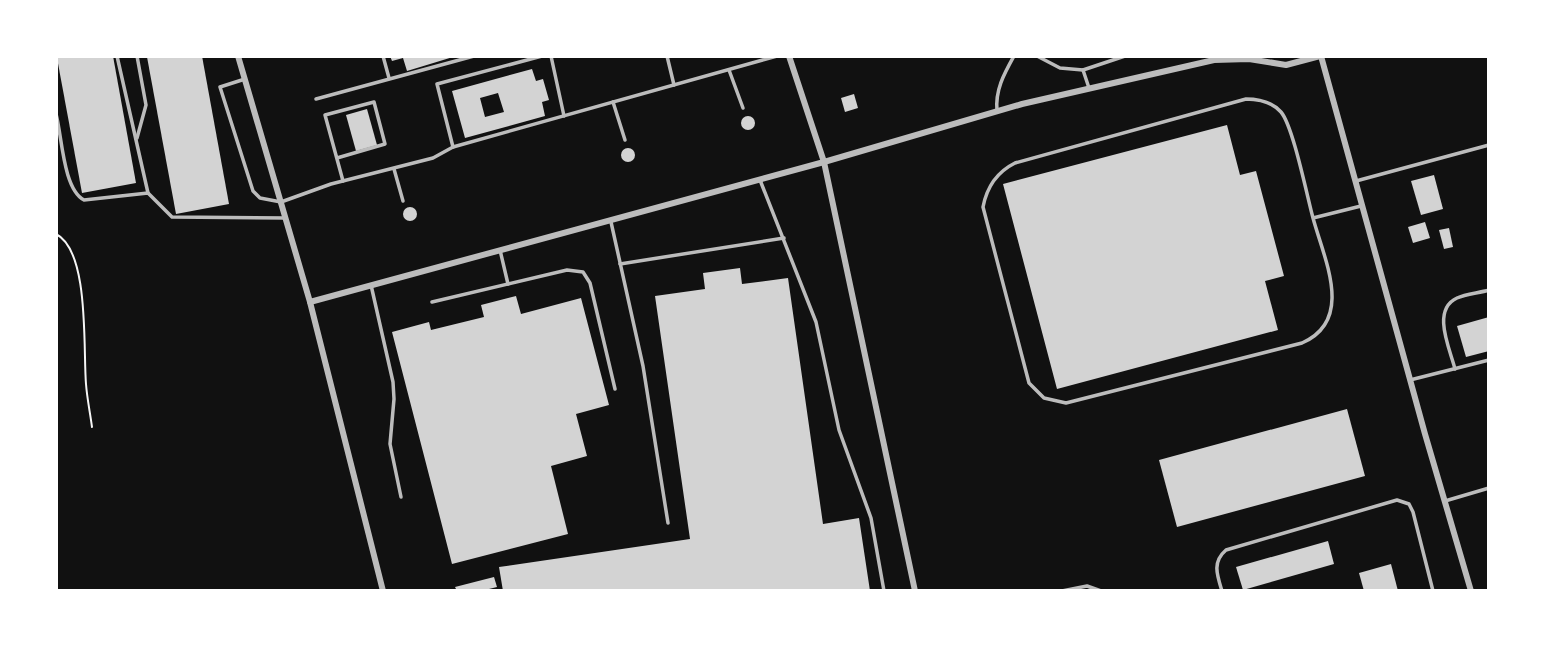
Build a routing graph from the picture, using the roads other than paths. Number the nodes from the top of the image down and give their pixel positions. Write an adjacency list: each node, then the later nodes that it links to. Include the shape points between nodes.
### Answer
1 (117, 56): 28 (lane)
2 (137, 56): 28 (lane, via 146,105)
3 (238, 56): 19 (street)
4 (383, 56): 18 (lane)
5 (474, 56): 18 (lane)
6 (542, 56): 31 (lane, via 437,84)
7 (551, 56): 27 (lane)
8 (667, 56): 20 (lane)
9 (776, 56): 16 (lane)
10 (789, 56): 33 (street)
11 (1014, 56): 25 (lane, via 1000,84)
12 (1037, 56): 17 (lane, via 1060,68)
13 (1125, 56): 17 (lane)
14 (1321, 56): 15 (street, via 1286,65); 37 (street)
15 (1218, 58): 21 (street)
16 (729, 70): 20 (lane); 24 (lane)
17 (1083, 70): 21 (lane)
18 (389, 78): 22 (lane)
19 (245, 79): 40 (street); 40 (lane, via 220,87 253,191 260,198)
20 (674, 85): 23 (lane)
21 (1089, 88): 25 (street)
22 (316, 99)
23 (613, 102): 27 (lane); 29 (lane)
24 (743, 108)
25 (996, 111): 33 (street)
26 (56, 114): 38 (lane, via 69,181 77,196 93,200)
27 (564, 116): 31 (lane)
28 (136, 140): 38 (lane)
29 (625, 140)
30 (1489, 145): 37 (lane)
31 (453, 147): 34 (lane, via 433,159)
32 (337, 158): 32 (lane, via 385,145 374,102 325,115); 36 (lane)
33 (824, 162): 35 (street); 63 (street)
34 (394, 169): 36 (lane); 39 (lane)
35 (761, 180): 44 (street); 45 (lane)
36 (343, 181): 40 (lane)
37 (1356, 181): 41 (street)
38 (148, 193): 42 (lane, via 172,217)
39 (403, 201)
40 (281, 202): 42 (street)
41 (1363, 205): 43 (lane); 55 (street)
42 (286, 218): 51 (street)
43 (1313, 218): 43 (lane, via 1286,119 1271,104 1255,99 1015,163 992,182 984,206 1029,383 1038,395 1058,403 1317,335 1331,312 1333,294)
44 (610, 220): 46 (street); 47 (lane)
45 (784, 238): 47 (lane); 62 (lane, via 818,332 842,439 869,510)
46 (500, 250): 48 (lane); 49 (street)
47 (620, 264): 60 (lane, via 643,366)
48 (508, 284): 52 (lane); 56 (lane, via 567,270 583,272 590,283)
49 (371, 285): 51 (street); 58 (lane, via 393,382 390,443)
50 (1489, 290): 54 (lane, via 1454,299 1444,312)
51 (310, 302): 61 (street)
52 (432, 302)
53 (1489, 360): 54 (lane)
54 (1455, 369): 55 (lane)
55 (1410, 380): 59 (street)
56 (615, 389)
57 (1489, 488): 59 (lane)
58 (401, 496)
59 (1445, 501): 68 (street)
60 (668, 523)
61 (383, 591)
62 (884, 591)
63 (915, 591)
64 (1062, 591): 65 (lane, via 1087,586)
65 (1101, 591)
66 (1222, 591): 67 (lane, via 1216,567 1226,550 1397,500 1406,502 1413,512)
67 (1433, 591)
68 (1471, 591)

